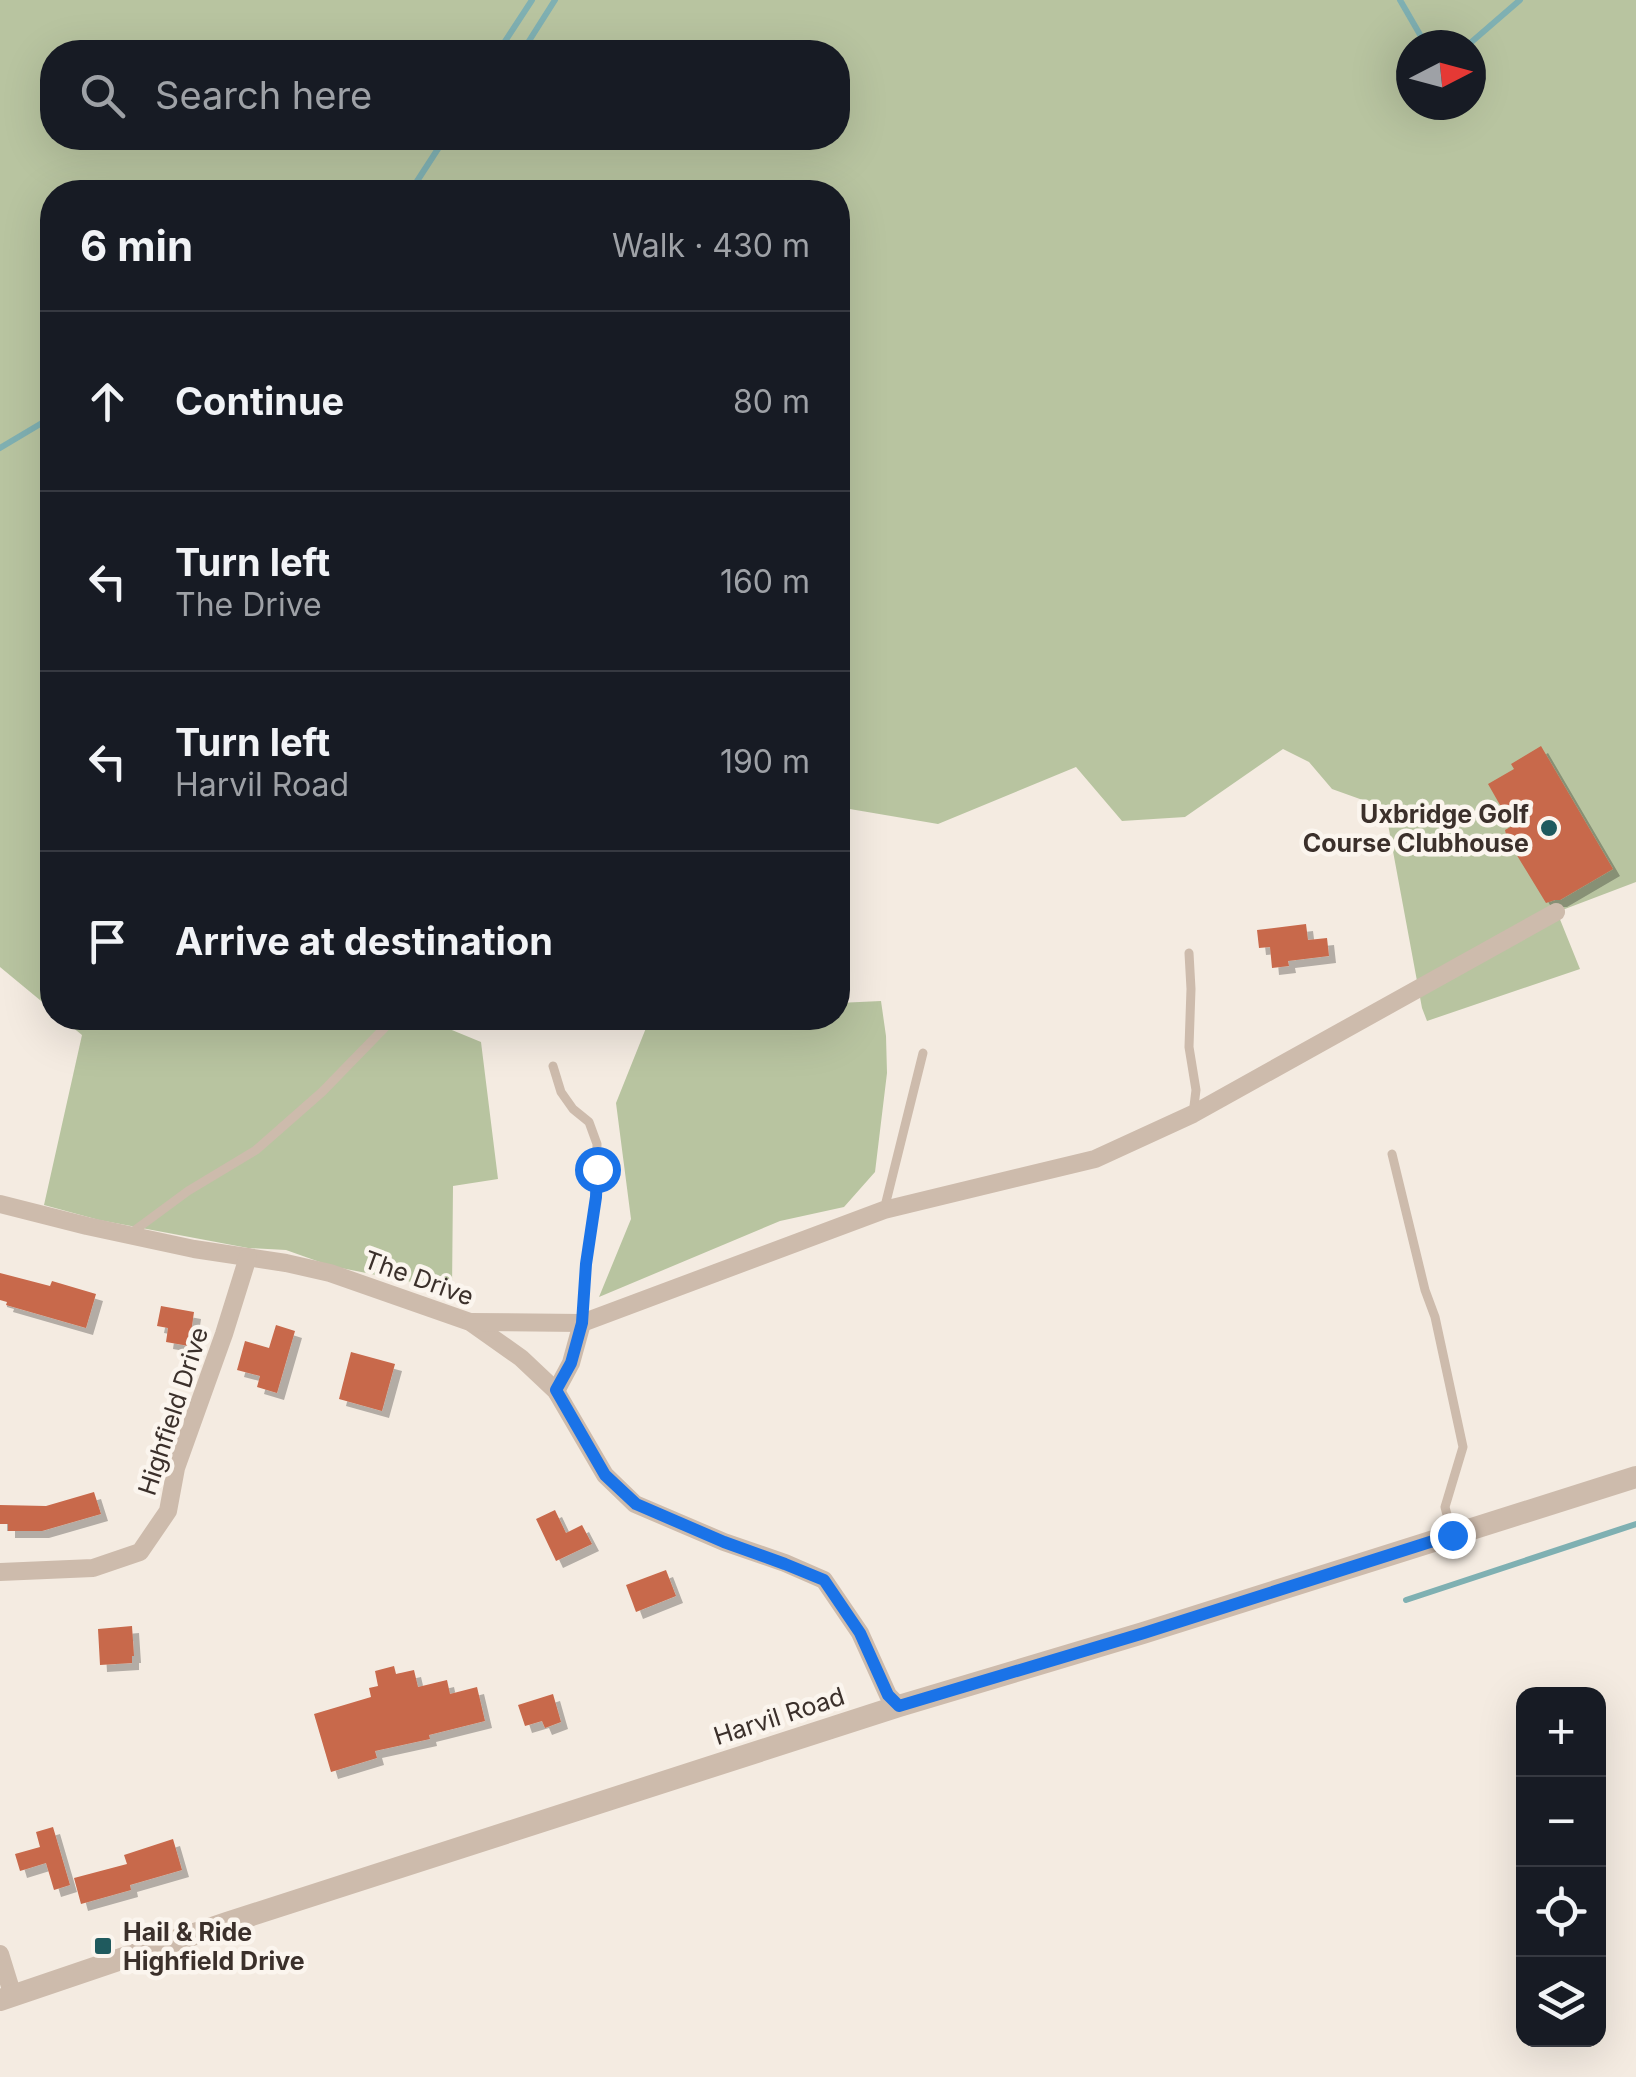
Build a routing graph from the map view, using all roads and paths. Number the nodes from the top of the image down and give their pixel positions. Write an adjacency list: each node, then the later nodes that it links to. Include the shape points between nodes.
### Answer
1 (1556, 912): 6 (street)
2 (1189, 953): 6 (lane)
3 (382, 1030): 10 (lane, via 256,1150)
4 (923, 1053): 9 (lane)
5 (552, 1066): 13 (lane, via 596,1144)
6 (1193, 1114): 9 (street, via 1095,1159)
7 (1392, 1154): 16 (lane, via 1463,1447 1445,1507)
8 (0, 1204): 10 (street, The Drive)
9 (884, 1210): 13 (street)
10 (129, 1235): 11 (street, The Drive)
11 (248, 1257): 12 (street, The Drive, via 330,1273); 17 (street, Highfield Drive, via 176,1468 168,1511 140,1552 93,1568)
12 (470, 1322): 13 (street); 14 (street, The Drive)
13 (582, 1323): 14 (street)
14 (556, 1390): 18 (street, The Drive, via 605,1475 636,1504 824,1580)
15 (1636, 1477): 16 (street, Harvil Road)
16 (1452, 1535): 18 (street, Harvil Road)
17 (0, 1572)
18 (899, 1706): 20 (street, Harvil Road)
19 (0, 1954): 20 (street)
20 (7, 1998)

